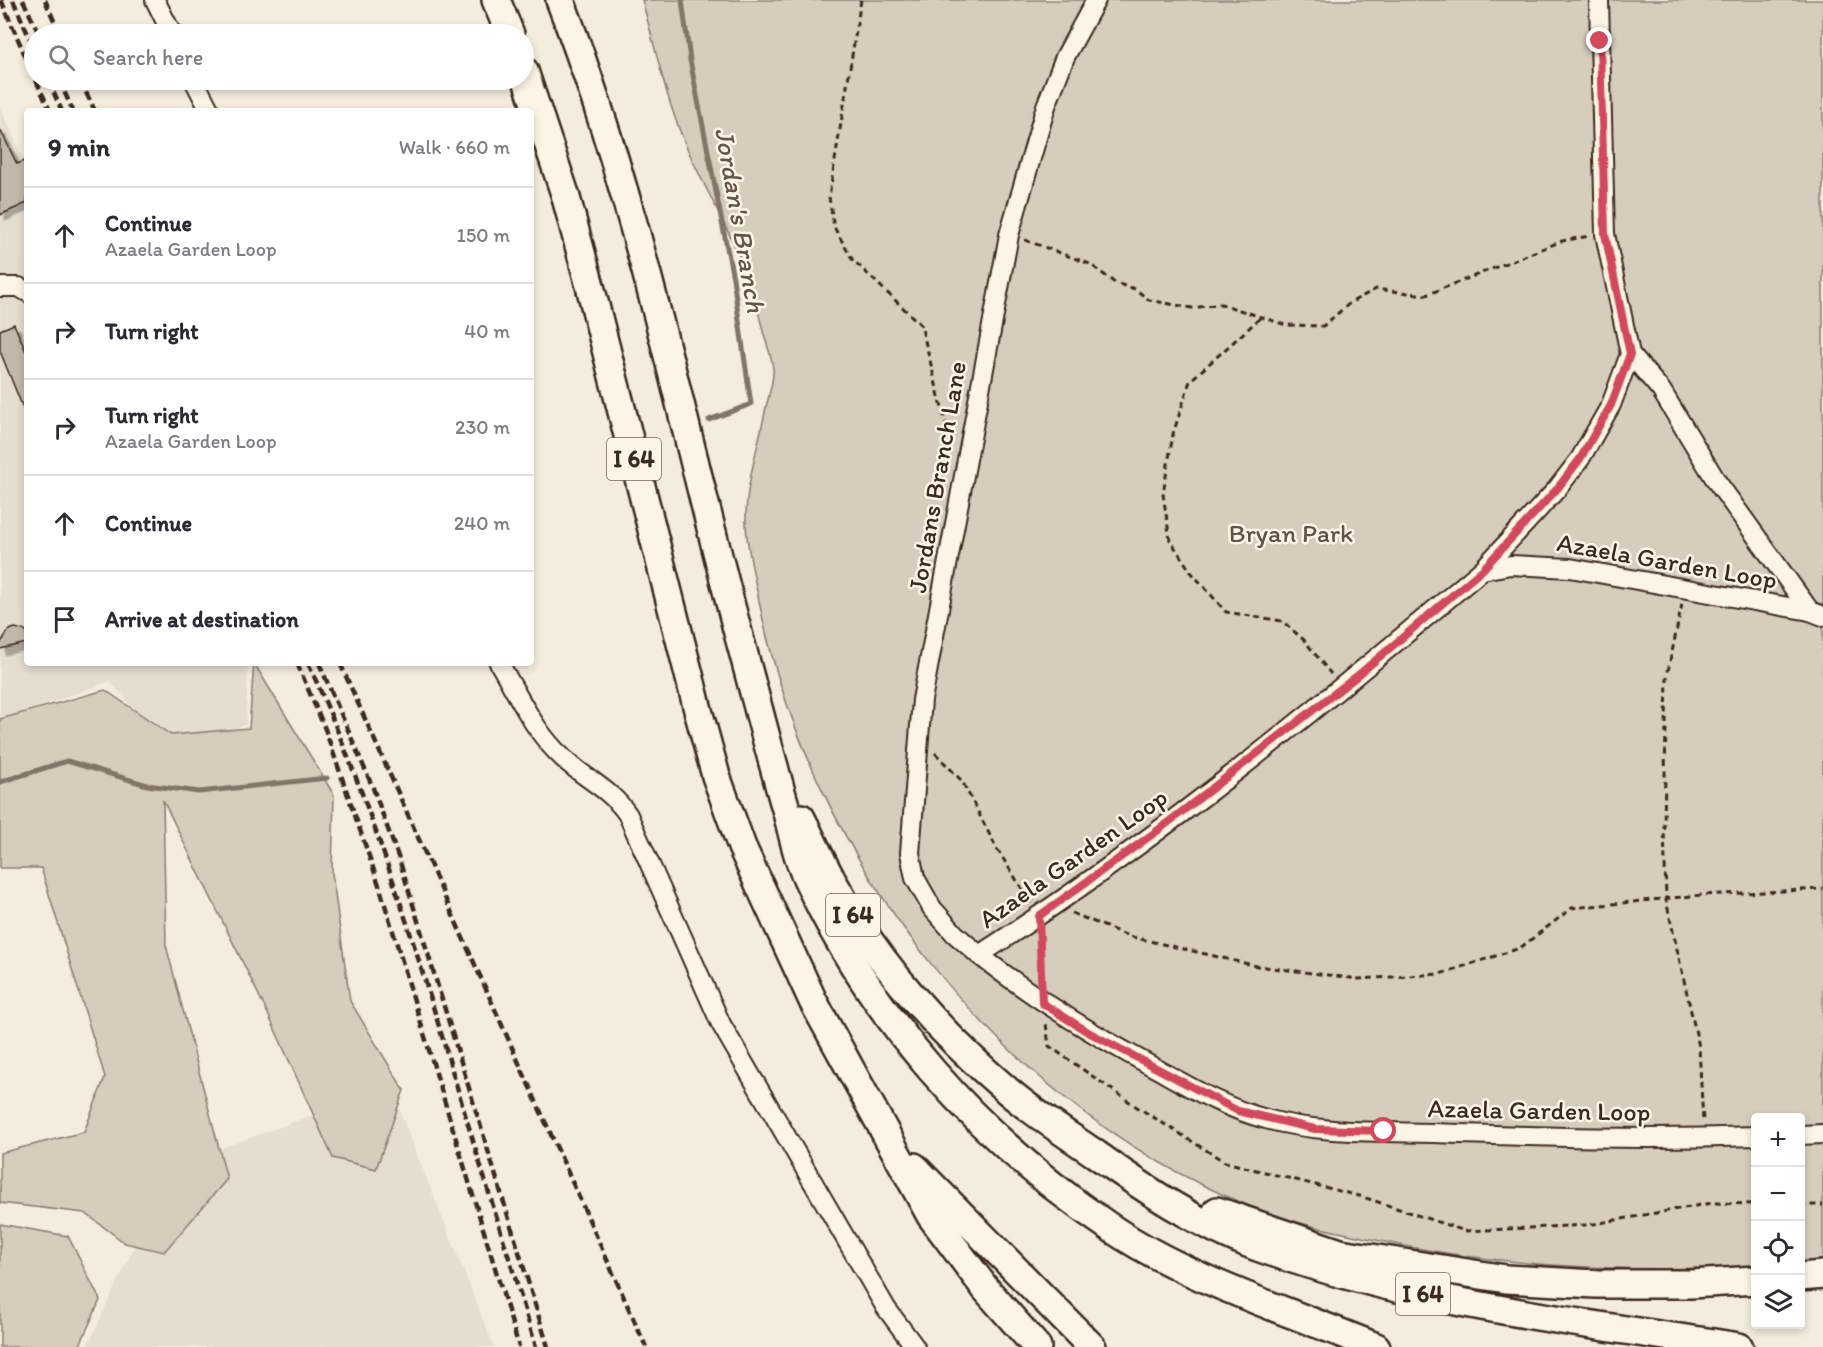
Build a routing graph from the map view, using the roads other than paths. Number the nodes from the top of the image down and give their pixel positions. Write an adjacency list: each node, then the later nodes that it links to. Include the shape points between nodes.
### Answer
1 (155, 0): 6 (street)
2 (496, 0): 7 (highway)
3 (560, 0): 17 (highway, I 64, via 615,159)
4 (1096, 0): 18 (street, Jordans Branch Lane, via 1065,57 1050,96 1009,235 922,700 910,853 915,878 932,908)
5 (1599, 0): 13 (street, via 1605,234)
6 (167, 24)
7 (506, 24)
8 (199, 90): 10 (street)
9 (530, 90): 22 (highway, I 64, via 590,286 716,776 742,847 813,1001)
10 (208, 108)
11 (0, 287): 12 (street)
12 (24, 290)
13 (1630, 354): 14 (street, via 1611,405 1580,459); 15 (street, via 1661,390 1717,482)
14 (1482, 570): 15 (street, Azaela Garden Loop, via 1511,565 1570,568); 18 (street, Azaela Garden Loop, via 1342,688 1157,831)
15 (1816, 613)
16 (501, 666): 27 (street, via 555,750 608,790 628,815 721,1024 886,1308)
17 (771, 758): 23 (highway, I 64, via 835,886 884,962 926,1012 1010,1094); 30 (highway, via 803,870 848,958 914,1050 978,1123 1041,1178 1112,1229 1180,1267)
18 (979, 955): 21 (street, Azaela Garden Loop, via 1088,1032 1204,1095 1268,1120 1315,1129 1566,1138)
19 (1823, 1134): 20 (street)
20 (1805, 1135)
21 (1751, 1136)
22 (895, 1146): 28 (highway, via 931,1216 985,1288); 29 (highway, I 64)
23 (1127, 1176): 26 (highway, via 1340,1253 1427,1268 1506,1279 1596,1284); 31 (highway, I 64, via 1190,1215 1253,1245 1368,1282 1497,1310)
24 (1823, 1275): 25 (highway)
25 (1805, 1277)
26 (1751, 1280)
27 (915, 1347)
28 (1037, 1347)
29 (1092, 1347)
30 (1376, 1347)
31 (1739, 1347)

